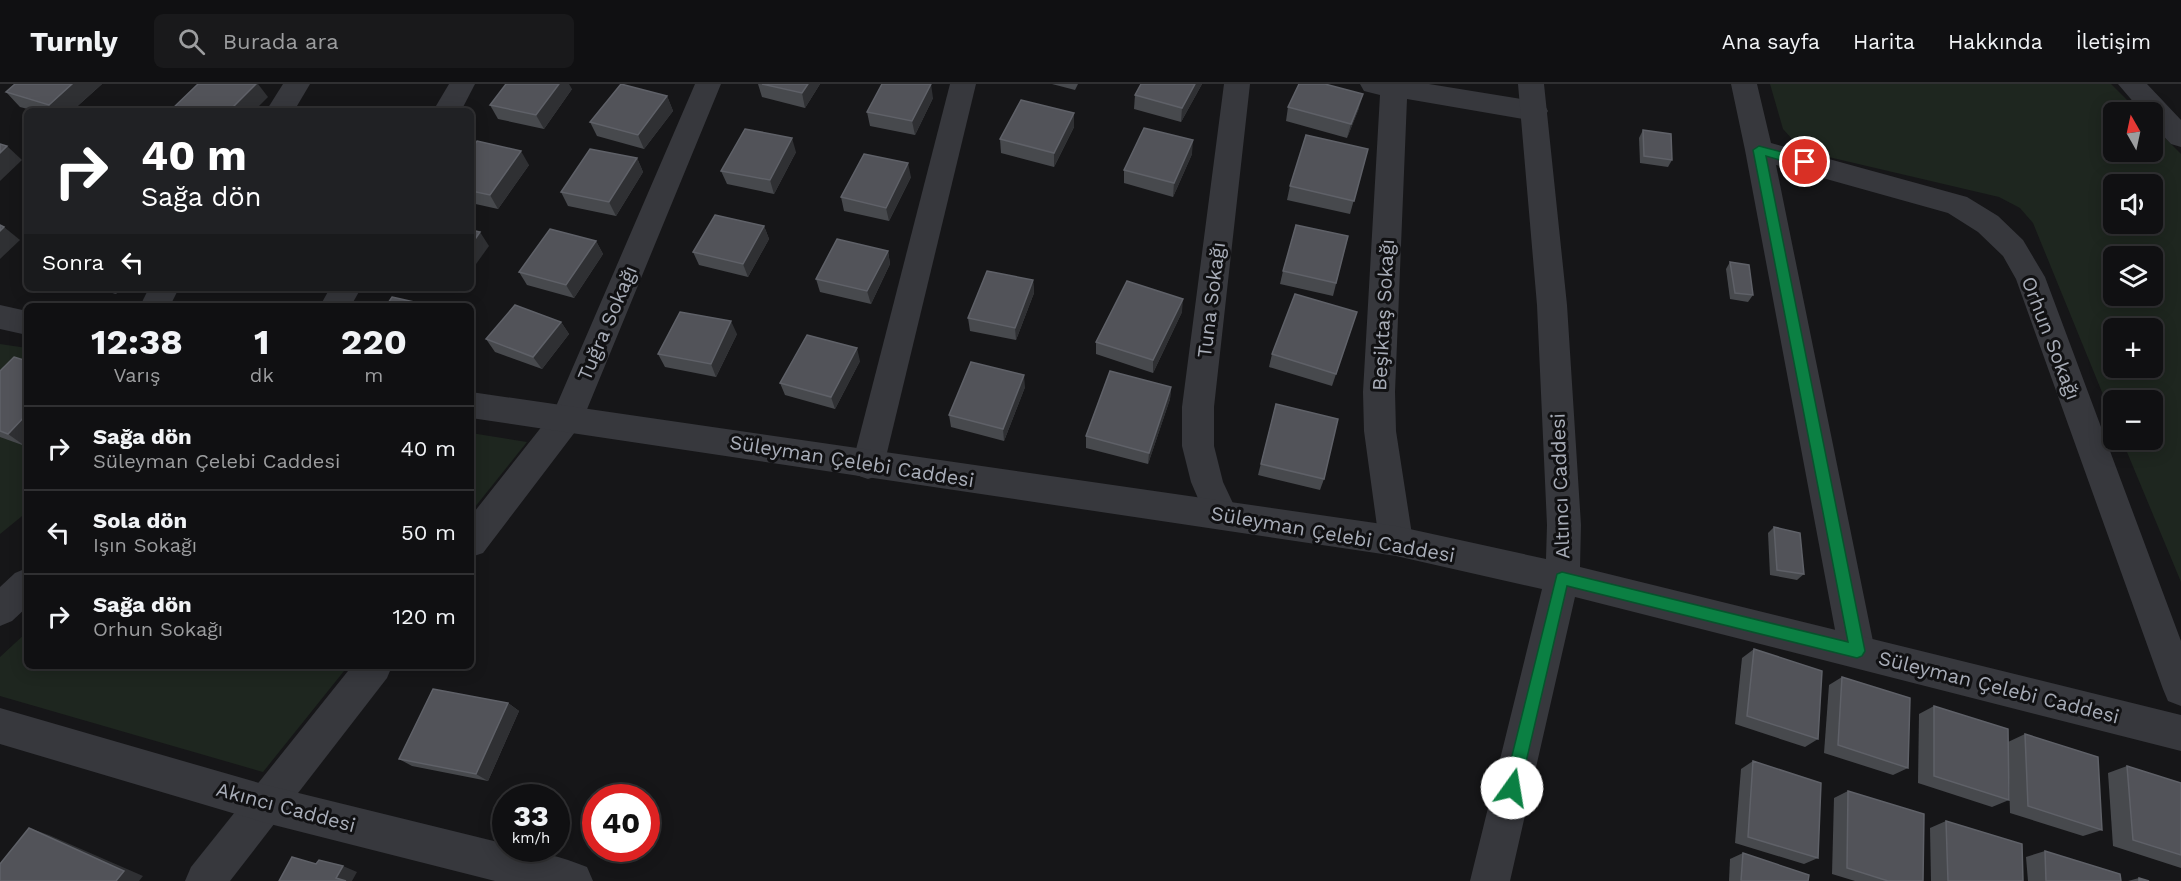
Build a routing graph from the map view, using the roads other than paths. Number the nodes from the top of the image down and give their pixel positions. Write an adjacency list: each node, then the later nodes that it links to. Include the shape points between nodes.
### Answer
1 (297, 84): 10 (street)
2 (462, 84): 11 (street)
3 (708, 84): 17 (street, Tuğra Sokağı)
4 (963, 84): 18 (street)
5 (1237, 84): 19 (street, Tuna Sokağı, via 1198,407 1198,446 1207,482)
6 (1744, 84): 13 (street)
7 (2131, 84): 12 (street)
8 (1383, 86): 9 (street); 21 (street, Beşiktaş Sokağı, via 1379,392)
9 (1532, 98): 22 (street, Altıncı Caddesi, via 1552,305 1564,525)
10 (282, 108)
11 (449, 108)
12 (2181, 136)
13 (1759, 150): 25 (street); 27 (street, Orhun Sokağı, via 1957,205 1988,224 2013,248 2030,277)
14 (0, 317): 15 (street)
15 (24, 322)
16 (474, 405): 17 (street, Süleyman Çelebi Caddesi)
17 (567, 419): 18 (street, Süleyman Çelebi Caddesi); 20 (street, Tuğra Sokağı)
18 (868, 465): 19 (street, Süleyman Çelebi Caddesi)
19 (1221, 514): 21 (street, Süleyman Çelebi Caddesi)
20 (474, 538)
21 (1396, 541): 22 (street, Süleyman Çelebi Caddesi)
22 (1562, 579): 25 (street, Süleyman Çelebi Caddesi); 33 (street, Altıncı Caddesi)
23 (24, 587): 24 (street)
24 (0, 610)
25 (1857, 651): 29 (street, Süleyman Çelebi Caddesi)
26 (372, 669): 30 (street)
27 (2181, 688)
28 (0, 726): 30 (street, Akıncı Caddesi)
29 (2181, 733)
30 (266, 804): 31 (street); 32 (street, Akıncı Caddesi)
31 (205, 881)
32 (573, 881)
33 (1490, 881)

